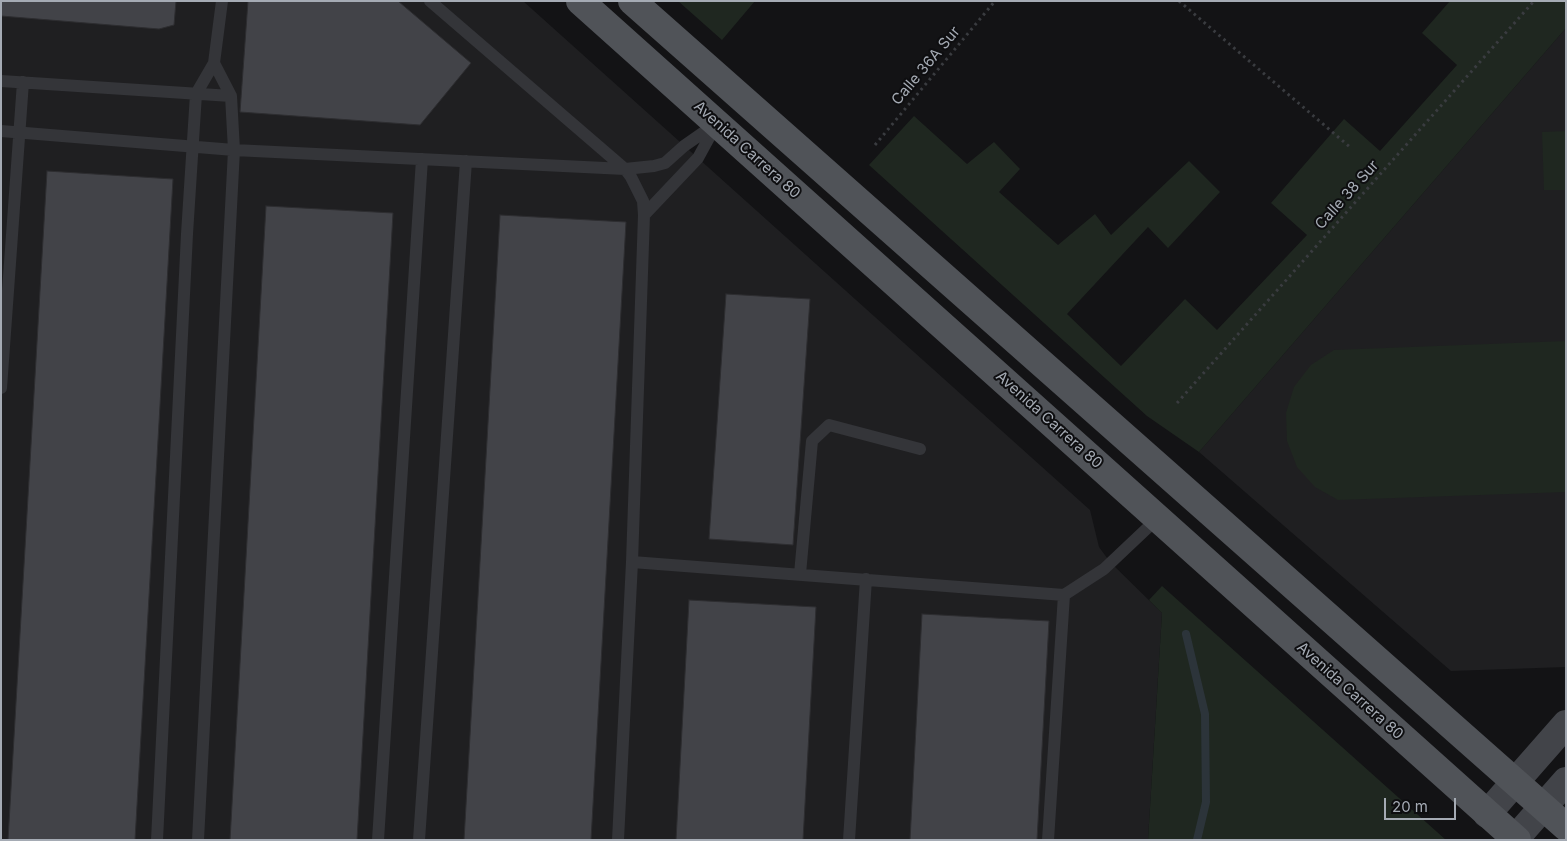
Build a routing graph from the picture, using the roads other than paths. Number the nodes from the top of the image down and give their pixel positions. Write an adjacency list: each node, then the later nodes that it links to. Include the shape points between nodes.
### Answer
1 (222, 1): 5 (lane)
2 (430, 1): 18 (lane)
3 (580, 1): 11 (main road, Avenida Carrera 80)
4 (632, 1): 10 (main road)
5 (214, 63): 8 (lane); 9 (lane)
6 (1, 81): 7 (lane)
7 (23, 82): 8 (lane); 13 (lane)
8 (196, 94): 9 (lane); 14 (lane)
9 (231, 96): 15 (lane)
10 (741, 96): 11 (main road); 22 (main road)
11 (717, 123): 18 (lane, via 665,163); 19 (lane, via 698,158); 23 (main road, Avenida Carrera 80)
12 (1, 132): 13 (lane)
13 (19, 133): 14 (lane); 20 (lane)
14 (193, 147): 15 (lane); 35 (lane)
15 (234, 150): 16 (lane); 36 (lane)
16 (422, 159): 17 (lane); 37 (lane)
17 (466, 161): 18 (lane); 38 (lane)
18 (625, 169): 19 (lane, via 638,190)
19 (644, 215): 24 (lane)
20 (1, 388)
21 (920, 449): 25 (lane, via 829,425 812,441)
22 (1185, 489): 23 (main road); 30 (main road)
23 (1158, 518): 27 (lane, via 1104,569); 32 (main road, Avenida Carrera 80)
24 (632, 562): 25 (lane); 39 (lane)
25 (800, 574): 26 (lane)
26 (866, 579): 27 (lane); 40 (lane)
27 (1064, 595): 41 (lane)
28 (1566, 724): 30 (main road)
29 (1566, 781): 31 (main road)
30 (1515, 782): 31 (main road); 32 (main road)
31 (1543, 807): 33 (main road); 34 (main road)
32 (1487, 814): 34 (main road, Avenida Carrera 80)
33 (1566, 827)
34 (1516, 839)
35 (157, 840)
36 (198, 840)
37 (378, 840)
38 (419, 840)
39 (618, 840)
40 (849, 840)
41 (1048, 840)

